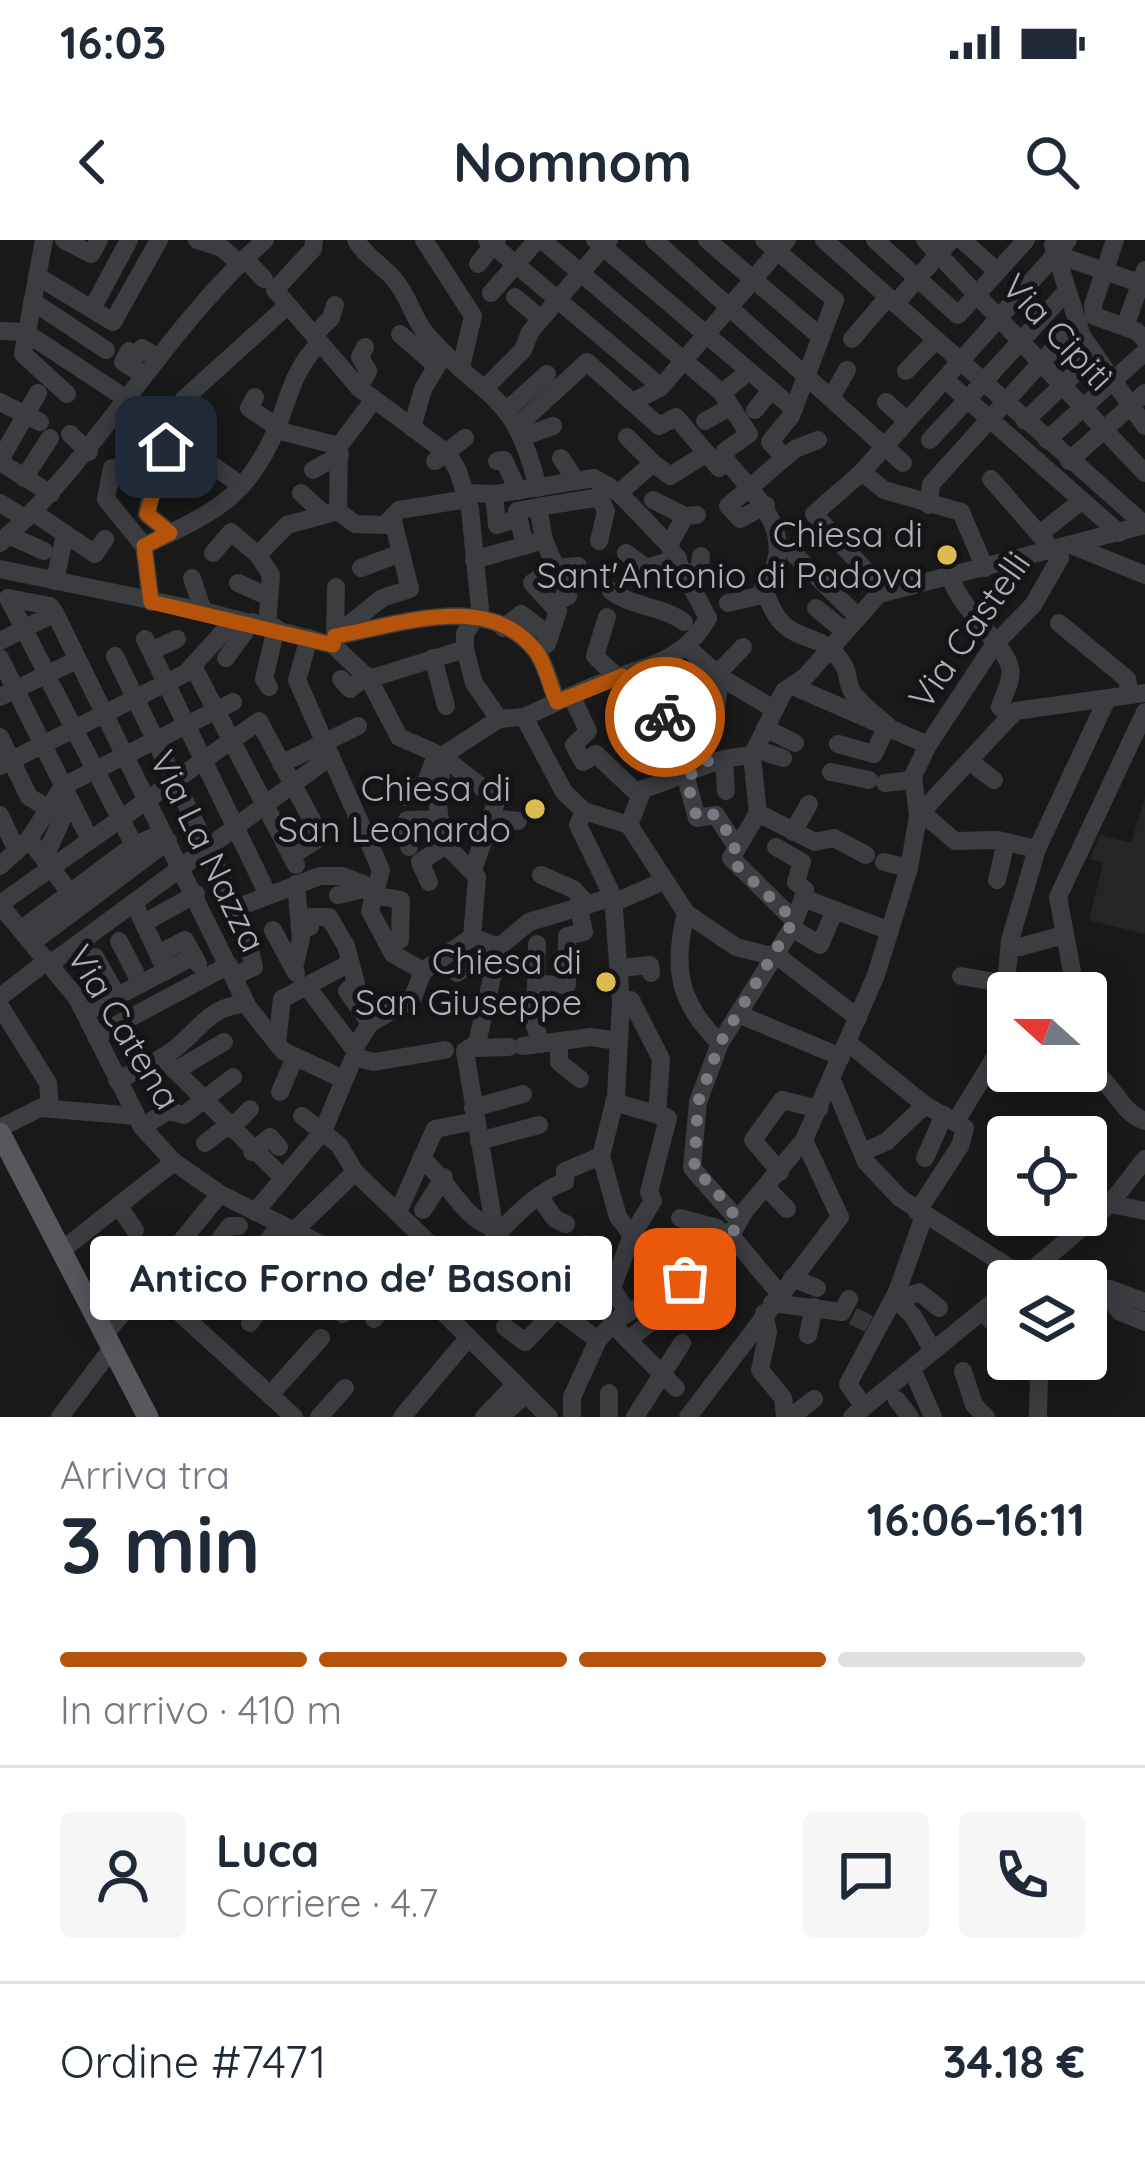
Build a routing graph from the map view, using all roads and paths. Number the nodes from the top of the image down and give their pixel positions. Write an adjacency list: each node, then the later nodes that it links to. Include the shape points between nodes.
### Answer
1 (129, 240): 46 (street)
2 (159, 240): 46 (street)
3 (197, 240): 24 (street)
4 (265, 240): 24 (street)
5 (314, 240): 35 (street)
6 (356, 240): 67 (street, via 392,277)
7 (424, 240): 73 (street, via 473,316)
8 (540, 240): 26 (street); 29 (street)
9 (654, 240): 45 (street)
10 (707, 240): 33 (street)
11 (824, 240): 42 (street)
12 (875, 240): 32 (street)
13 (962, 240): 27 (street)
14 (1026, 240): 38 (street)
15 (1115, 240): 28 (street)
16 (70, 241): 23 (street)
17 (492, 242): 25 (street); 26 (street)
18 (603, 242): 29 (street); 41 (street)
19 (776, 244): 33 (street); 57 (street, via 835,300)
20 (938, 245): 32 (street); 38 (street, Via Cipitì)
21 (1058, 245): 28 (street); 37 (street); 47 (street)
22 (43, 247): 31 (street)
23 (95, 247): 30 (street)
24 (243, 261): 35 (street); 97 (street)
25 (478, 264)
26 (516, 264): 36 (street); 40 (street)
27 (989, 264)
28 (1104, 271): 34 (street); 51 (street, via 1094,316)
29 (580, 273): 40 (street); 50 (street)
30 (80, 274)
31 (37, 276): 43 (street); 46 (street)
32 (917, 278): 38 (street, via 958,315); 42 (street)
33 (753, 279): 45 (street); 57 (street)
34 (1144, 280): 51 (street)
35 (276, 291): 58 (street); 92 (street)
36 (491, 293)
37 (1065, 293): 49 (street); 62 (street)
38 (977, 295): 47 (street, Via Cipitì)
39 (515, 297): 48 (street)
40 (558, 300): 48 (street); 71 (street)
41 (666, 300): 50 (street); 55 (street)
42 (891, 300): 59 (street); 60 (street)
43 (32, 302): 53 (street); 56 (street)
44 (335, 305): 58 (street)
45 (731, 305): 55 (street); 77 (street)
46 (103, 316): 56 (street)
47 (999, 318): 62 (street, Via Cipitì); 70 (street)
48 (541, 319): 85 (street)
49 (1076, 324): 66 (street); 72 (street)
50 (644, 327): 69 (street)
51 (1125, 327): 61 (street)
52 (0, 331): 53 (street)
53 (25, 332): 68 (street); 84 (street, via 24,359)
54 (400, 334): 67 (street)
55 (706, 334): 69 (street); 75 (street)
56 (87, 337): 64 (street); 68 (street)
57 (821, 337): 77 (street)
58 (317, 339): 89 (street); 112 (street, via 284,380)
59 (852, 340)
60 (936, 340): 70 (street); 76 (street)
61 (1145, 340)
62 (1021, 341): 72 (street, Via Cipitì); 81 (street)
63 (365, 347): 89 (street)
64 (106, 350)
65 (1145, 352): 79 (street)
66 (1094, 355): 79 (street); 83 (street)
67 (439, 359): 73 (street); 111 (street)
68 (68, 360): 84 (street); 97 (street)
69 (684, 361): 86 (street); 93 (street)
70 (960, 361): 81 (street); 115 (street)
71 (631, 362): 80 (street); 86 (street)
72 (1041, 363): 83 (street, Via Cipitì); 99 (street)
73 (461, 367): 85 (street)
74 (848, 370): 90 (street)
75 (749, 371): 87 (street); 93 (street)
76 (906, 371)
77 (808, 373): 90 (street); 103 (street)
78 (547, 374): 107 (street)
79 (1113, 381): 95 (street); 100 (street)
80 (610, 382): 101 (street); 107 (street, via 587,362)
81 (983, 382): 94 (street); 99 (street)
82 (951, 385): 94 (street)
83 (1062, 385): 100 (street, Via Cipitì); 106 (street)
84 (44, 387): 88 (street); 108 (street)
85 (486, 387): 107 (street)
86 (661, 387): 101 (street)
87 (771, 390): 102 (street); 103 (street)
88 (67, 394)
89 (366, 394): 111 (street); 121 (street)
90 (832, 396): 115 (street)
91 (255, 397): 112 (street, via 249,408)
92 (183, 400)
93 (726, 400): 105 (street); 129 (street, via 749,434 725,452)
94 (967, 400): 104 (street); 115 (street, via 915,451)
95 (1138, 400): 110 (street); 113 (street)
96 (0, 402): 108 (street)
97 (126, 402): 116 (street); 122 (street)
98 (886, 402): 115 (street)
99 (1006, 403): 104 (street); 106 (street)
100 (1083, 407): 113 (street, Via Cipitì); 120 (street)
101 (629, 408): 123 (street, via 659,426 676,417)
102 (755, 410)
103 (794, 410): 126 (street, via 770,442)
104 (989, 420): 150 (street, via 931,484); 151 (street)
105 (705, 421)
106 (1025, 421): 120 (street)
107 (517, 423): 109 (street); 144 (street)
108 (39, 425): 128 (street); 136 (street)
109 (553, 426)
110 (1145, 426)
111 (412, 428): 124 (street)
112 (276, 429): 121 (street); 139 (street)
113 (1104, 430): 130 (street); 135 (street, Via Cipitì)
114 (70, 434): 122 (street)
115 (895, 434): 134 (street)
116 (172, 435): 139 (street); 159 (street, via 147,514)
117 (627, 437): 131 (street)
118 (465, 438): 124 (street)
119 (818, 440): 126 (street)
120 (1047, 440): 130 (street)
121 (340, 450): 133 (street); 152 (street)
122 (89, 452): 142 (street)
123 (694, 455): 129 (street, via 719,468); 131 (street, via 670,476)
124 (441, 458): 145 (street)
125 (561, 458): 138 (street)
126 (784, 458): 140 (street)
127 (497, 460): 144 (street)
128 (0, 461): 136 (street)
129 (727, 461): 140 (street)
130 (1070, 461): 148 (street)
131 (653, 463): 138 (street)
132 (112, 468): 165 (street, via 106,499)
133 (313, 470)
134 (862, 472): 150 (street, via 884,490); 190 (street, via 814,514)
135 (1144, 474): 148 (street)
136 (25, 478): 142 (street)
137 (991, 479): 160 (street)
138 (598, 482): 144 (street); 144 (street); 164 (street, via 606,511); 176 (street)
139 (242, 486): 159 (street, via 229,503)
140 (752, 489): 149 (street); 149 (street, via 729,510 740,519)
141 (301, 493): 152 (street)
142 (51, 494): 153 (street)
143 (494, 494): 144 (street); 145 (street); 155 (street, via 497,525)
144 (531, 495): 155 (street); 163 (street)
145 (467, 496): 154 (street); 175 (street)
146 (653, 500): 176 (street, via 691,516)
147 (0, 503): 153 (street)
148 (1119, 504): 156 (street)
149 (766, 505): 189 (street, via 780,550)
150 (929, 505): 179 (street, via 961,512)
151 (1087, 509): 157 (street); 160 (street)
152 (331, 513): 154 (street, via 374,526); 172 (street, via 275,532)
153 (29, 515): 158 (street); 161 (street)
154 (392, 517): 171 (street)
155 (519, 518): 166 (street)
156 (1145, 525): 157 (street)
157 (1119, 532): 167 (street)
158 (65, 533): 162 (street, via 95,554); 184 (street)
159 (170, 533): 165 (street)
160 (1041, 533): 167 (street)
161 (3, 538): 168 (street)
162 (105, 539)
163 (544, 540): 166 (street); 178 (street)
164 (599, 541)
165 (144, 546): 193 (street)
166 (525, 546): 175 (street)
167 (1063, 548): 179 (street); 181 (street); 211 (street, Via Castelli, via 1033,605)
168 (44, 551)
169 (213, 553): 172 (street, via 231,532)
170 (626, 553): 176 (street, via 646,568)
171 (401, 554): 186 (street); 186 (street, via 410,589)
172 (258, 555): 192 (street, via 269,568)
173 (795, 555): 201 (street)
174 (701, 556): 176 (street, via 700,568)
175 (473, 560): 198 (street)
176 (678, 560): 200 (street)
177 (578, 566): 178 (street)
178 (556, 568): 191 (street); 191 (street, via 532,583)
179 (985, 568): 182 (street)
180 (0, 569): 184 (street)
181 (1145, 575)
182 (950, 576): 190 (street); 211 (street)
183 (191, 578): 196 (street)
184 (55, 581): 193 (street)
185 (238, 584): 192 (street)
186 (370, 585): 208 (street)
187 (336, 586): 208 (street)
188 (611, 591): 200 (street)
189 (766, 594): 194 (street); 213 (street, via 789,633)
190 (879, 594): 201 (street)
191 (567, 596): 210 (street)
192 (269, 597): 203 (street)
193 (151, 602): 196 (street)
194 (728, 603)
195 (816, 608): 201 (street)
196 (203, 611): 203 (street)
197 (55, 613): 204 (street); 204 (street, via 8,598); 218 (street, Via La Nazza)
198 (487, 616): 208 (street, via 449,615); 209 (street); 210 (street)
199 (607, 617): 221 (street, via 595,656)
200 (696, 623): 220 (street); 221 (street, via 653,669)
201 (849, 623): 213 (street)
202 (1059, 623): 228 (street)
203 (258, 624): 205 (street); 216 (street); 219 (street); 226 (street)
204 (24, 629): 207 (street); 224 (street)
205 (309, 638): 208 (street); 253 (street, via 297,680)
206 (177, 639): 225 (street, via 148,645)
207 (0, 641)
208 (334, 641): 222 (street)
209 (465, 642): 217 (street); 241 (street, via 474,683)
210 (543, 643): 231 (street)
211 (994, 645): 239 (street, via 1010,669 1000,707); 252 (street, Via Castelli)
212 (743, 647): 220 (street)
213 (827, 649): 227 (street); 232 (street, via 844,666)
214 (115, 656): 230 (street)
215 (0, 658): 229 (street)
216 (226, 658)
217 (433, 658): 222 (street); 233 (street)
218 (77, 660): 224 (street); 238 (street, Via La Nazza)
219 (193, 666): 225 (street); 235 (street)
220 (719, 676): 236 (street); 256 (street)
221 (619, 677): 231 (street); 256 (street)
222 (368, 678): 223 (street, via 350,689); 255 (street, via 399,737)
223 (341, 679)
224 (50, 680): 229 (street); 245 (street)
225 (166, 684): 230 (street); 242 (street)
226 (269, 687)
227 (795, 687): 232 (street); 236 (street)
228 (1134, 689): 234 (street)
229 (8, 693): 250 (street)
230 (136, 699): 238 (street); 248 (street)
231 (565, 699): 240 (street); 270 (street, via 588,731 573,749 583,761 596,754)
232 (852, 705): 246 (street)
233 (446, 706)
234 (1101, 706): 239 (street); 298 (street)
235 (225, 707): 242 (street); 249 (street)
236 (774, 709): 244 (street)
237 (1145, 712): 313 (street)
238 (104, 715): 245 (street); 257 (street, Via La Nazza)
239 (1011, 716): 259 (street)
240 (524, 717): 241 (street); 276 (street, via 564,792)
241 (499, 719): 255 (street)
242 (186, 725): 248 (street); 258 (street)
243 (358, 726): 253 (street)
244 (765, 728): 254 (street); 254 (street, via 789,751)
245 (74, 730): 250 (street); 262 (street)
246 (884, 731): 251 (street, via 874,754); 252 (street)
247 (0, 737): 260 (street)
248 (155, 740): 257 (street); 267 (street)
249 (231, 740): 258 (street); 261 (street, via 259,721); 275 (street)
250 (43, 744): 260 (street); 272 (street)
251 (838, 744)
252 (928, 745): 265 (street, Via Castelli)
253 (328, 749): 261 (street); 268 (street); 310 (street, via 363,806 381,870)
254 (754, 753): 256 (street); 277 (street)
255 (439, 755): 271 (street, via 424,788 406,787); 280 (street, via 489,793); 281 (street)
256 (712, 755): 264 (street); 269 (street)
257 (124, 756): 262 (street); 273 (street, Via La Nazza)
258 (203, 760): 267 (street); 285 (street)
259 (969, 761): 266 (street); 278 (street)
260 (6, 763): 272 (street, via 29,796)
261 (281, 764): 268 (street)
262 (95, 770): 272 (street); 282 (street)
263 (831, 772): 265 (street)
264 (686, 778): 270 (street); 293 (street, via 697,818 716,814)
265 (913, 780): 278 (street)
266 (994, 780)
267 (174, 781): 273 (street); 296 (street)
268 (293, 784): 275 (street); 297 (street, via 325,844)
269 (726, 791)
270 (638, 794): 284 (street)
271 (405, 797)
272 (61, 801): 288 (street); 290 (street); 299 (street)
273 (146, 801): 282 (street); 287 (street, Via La Nazza)
274 (808, 804): 286 (street)
275 (265, 805): 285 (street); 297 (street)
276 (587, 812): 284 (street); 316 (street, via 578,825)
277 (758, 813): 286 (street); 293 (street)
278 (920, 814): 289 (street, via 976,848); 302 (street)
279 (0, 815): 290 (street)
280 (492, 818): 283 (street); 303 (street)
281 (440, 819): 292 (street); 294 (street, via 407,820)
282 (119, 820): 288 (street); 291 (street)
283 (518, 821)
284 (629, 825): 305 (street)
285 (235, 826): 296 (street); 311 (street)
286 (793, 832): 302 (street, via 815,842 829,831 875,859)
287 (166, 837): 291 (street); 301 (street, Via La Nazza); 315 (street)
288 (90, 840): 299 (street)
289 (1006, 842): 298 (street); 304 (street)
290 (23, 845): 299 (street); 300 (street)
291 (134, 845): 315 (street)
292 (444, 846): 303 (street); 307 (street, via 420,862)
293 (736, 846): 324 (street, via 735,864)
294 (410, 847)
295 (776, 847): 314 (street, via 802,862 796,882)
296 (207, 848): 301 (street); 311 (street, via 236,908)
297 (291, 856): 306 (street)
298 (1034, 859): 308 (street)
299 (47, 863): 315 (street); 318 (street)
300 (0, 865)
301 (183, 867): 309 (street, Via La Nazza); 317 (street)
302 (909, 868): 328 (street)
303 (473, 870): 331 (street, via 479,885)
304 (998, 880)
305 (664, 881): 316 (street); 321 (street)
306 (300, 882): 310 (street, via 334,875); 311 (street); 325 (street)
307 (429, 882)
308 (1024, 890): 313 (street); 349 (street)
309 (196, 894): 323 (street); 346 (street, Via La Nazza)
310 (372, 894): 312 (street); 332 (street, via 401,900); 347 (street, via 394,954)
311 (268, 895)
312 (338, 895)
313 (1058, 897): 330 (street)
314 (803, 898): 320 (street); 324 (street)
315 (75, 900): 326 (street); 329 (street)
316 (613, 900): 319 (street); 336 (street)
317 (134, 903): 323 (street); 326 (street)
318 (0, 904): 329 (street, Via Catena)
319 (583, 907): 322 (street); 322 (street, via 549,879); 358 (street, via 584,932 567,936 568,994)
320 (835, 910): 324 (street, via 820,945); 328 (street)
321 (686, 913): 340 (street, via 736,946); 373 (street, via 680,969 687,1007)
322 (557, 916): 338 (street, via 529,922)
323 (144, 923): 343 (street)
324 (793, 924): 340 (street)
325 (300, 928): 344 (street, via 310,927 311,917 329,917); 355 (street)
326 (98, 929): 342 (street)
327 (273, 929): 355 (street)
328 (890, 931): 366 (street)
329 (27, 935): 342 (street, Via Catena)
330 (1063, 935): 339 (street); 350 (street)
331 (472, 937): 338 (street); 347 (street)
332 (400, 940)
333 (119, 941): 357 (street)
334 (641, 943): 336 (street)
335 (538, 944): 358 (street)
336 (618, 945): 345 (street)
337 (249, 947): 346 (street, via 254,968)
338 (499, 947): 348 (street)
339 (1020, 947)
340 (772, 956): 366 (street); 368 (street)
341 (95, 957): 360 (street)
342 (49, 962): 361 (street); 367 (street, Via Catena)
343 (162, 962): 354 (street, via 194,956); 357 (street)
344 (348, 964): 355 (street); 369 (street, via 356,983 347,992)
345 (620, 968): 352 (street, via 650,965); 362 (street)
346 (232, 970): 354 (street); 363 (street, Via La Nazza)
347 (423, 971): 365 (street)
348 (491, 972): 351 (street, via 470,964); 376 (street)
349 (1009, 972)
350 (1064, 972)
351 (457, 973)
352 (652, 973)
353 (961, 976): 356 (street)
354 (206, 978): 370 (street)
355 (301, 980): 372 (street, via 282,999); 378 (street)
356 (987, 981)
357 (141, 984): 360 (street)
358 (536, 984): 374 (street)
359 (387, 989): 365 (street)
360 (117, 996): 367 (street)
361 (0, 997)
362 (626, 1001): 375 (street); 399 (street, via 661,1059)
363 (246, 1004): 372 (street, Via La Nazza); 380 (street, via 204,1018)
364 (0, 1006): 395 (street, via 48,1083)
365 (401, 1012): 369 (street)
366 (860, 1012): 377 (street)
367 (85, 1013): 370 (street, Via Catena)
368 (738, 1014): 373 (street); 377 (street)
369 (370, 1023): 378 (street)
370 (96, 1036): 387 (street, Via Catena)
371 (224, 1042): 380 (street)
372 (277, 1043): 379 (street, Via La Nazza)
373 (720, 1043): 403 (street)
374 (533, 1045): 375 (street, via 585,1033); 376 (street); 386 (street)
375 (618, 1047): 393 (street)
376 (460, 1049): 378 (street, via 374,1062); 397 (street)
377 (844, 1050): 391 (street); 394 (street)
378 (354, 1053): 385 (street)
379 (295, 1057): 385 (street, Via La Nazza); 389 (street)
380 (169, 1064): 387 (street); 392 (street)
381 (987, 1066): 384 (street)
382 (962, 1068): 384 (street)
383 (232, 1077): 392 (street)
384 (981, 1077): 400 (street)
385 (343, 1079): 407 (street)
386 (580, 1079)
387 (117, 1080): 402 (street, Via Catena)
388 (1107, 1090): 401 (street)
389 (280, 1092)
390 (523, 1094): 397 (street)
391 (828, 1096): 408 (street); 412 (street); 420 (street, via 782,1100 759,1125 753,1140)
392 (204, 1101): 402 (street, via 184,1115 168,1111); 405 (street)
393 (614, 1102): 399 (street); 414 (street)
394 (925, 1105): 400 (street); 412 (street)
395 (50, 1108): 402 (street); 406 (street)
396 (250, 1109): 405 (street)
397 (474, 1114): 409 (street); 415 (street, via 441,1125)
398 (302, 1116): 407 (street)
399 (663, 1116): 403 (street); 442 (street, via 653,1201)
400 (950, 1118): 416 (street); 434 (street, via 964,1127 964,1140)
401 (1145, 1121)
402 (139, 1122): 418 (street, Via Catena)
403 (695, 1123): 440 (street, via 694,1172 709,1182)
404 (539, 1125): 409 (street)
405 (229, 1128): 410 (street); 413 (street)
406 (0, 1131): 446 (main road)
407 (323, 1131): 419 (street); 421 (street)
408 (804, 1139): 420 (street); 457 (street, via 841,1217)
409 (479, 1141): 441 (street)
410 (206, 1143)
411 (279, 1147): 413 (street, via 270,1137)
412 (865, 1151): 434 (street, via 866,1162)
413 (252, 1152): 421 (street)
414 (601, 1156): 424 (street, via 565,1171 565,1182); 442 (street, via 618,1217)
415 (422, 1158): 422 (street); 431 (street)
416 (925, 1158)
417 (1145, 1159): 428 (street)
418 (174, 1162): 423 (street); 426 (street, Via Catena)
419 (355, 1172): 431 (street); 443 (street)
420 (780, 1172): 425 (street)
421 (283, 1178): 435 (street)
422 (444, 1178): 432 (street); 441 (street, via 466,1212)
423 (153, 1180): 427 (street); 429 (street)
424 (544, 1184): 438 (street, via 555,1219); 441 (street)
425 (766, 1187): 430 (street); 440 (street)
426 (220, 1194): 435 (street, Via Catena); 453 (street)
427 (168, 1196)
428 (1113, 1204): 433 (street); 437 (street); 448 (street)
429 (120, 1208): 439 (street); 446 (street)
430 (787, 1209)
431 (398, 1210): 450 (street)
432 (424, 1210)
433 (1145, 1211)
434 (918, 1212): 447 (street); 456 (street)
435 (247, 1215): 443 (street, Via Catena); 445 (street)
436 (680, 1218): 440 (street)
437 (1145, 1222)
438 (566, 1224)
439 (135, 1229)
440 (728, 1229): 449 (street, via 728,1247); 457 (street)
441 (495, 1233): 450 (street); 455 (street)
442 (632, 1234): 470 (street, via 612,1288)
443 (297, 1239): 451 (street, Via Catena); 454 (street); 471 (street)
444 (585, 1244): 455 (street)
445 (213, 1248)
446 (62, 1250): 476 (main road)
447 (993, 1260)
448 (1045, 1260)
449 (706, 1265): 459 (street, via 715,1285); 470 (street)
450 (462, 1275): 463 (street)
451 (367, 1277): 452 (street, Via Catena); 466 (street)
452 (398, 1281): 463 (street, Via Catena); 469 (street)
453 (147, 1283): 476 (street); 490 (street)
454 (236, 1286)
455 (529, 1292): 464 (street)
456 (897, 1297): 461 (street, via 919,1292); 467 (street); 481 (street)
457 (775, 1298): 458 (street); 458 (street); 493 (street); 507 (street, via 760,1370)
458 (816, 1298): 467 (street); 473 (street)
459 (704, 1301)
460 (669, 1308): 478 (street)
461 (939, 1308)
462 (987, 1308): 465 (street)
463 (440, 1309): 475 (street, Via Catena)
464 (558, 1310): 477 (street); 480 (street)
465 (982, 1312): 468 (street); 481 (street)
466 (343, 1314)
467 (858, 1316): 486 (street, via 868,1352)
468 (987, 1317)
469 (374, 1318)
470 (620, 1318): 477 (street); 478 (street)
471 (250, 1323)
472 (505, 1327): 480 (street)
473 (808, 1335)
474 (321, 1338): 490 (street)
475 (468, 1338): 483 (street, Via Catena); 501 (street)
476 (110, 1340): 497 (street); 498 (main road)
477 (598, 1340): 492 (street)
478 (628, 1340): 485 (street)
479 (682, 1343): 485 (street)
480 (522, 1345): 483 (street)
481 (941, 1345): 482 (street); 495 (street, via 963,1366)
482 (912, 1369): 494 (street); 509 (street)
483 (498, 1371): 488 (street, Via Catena)
484 (1039, 1380): 496 (street)
485 (664, 1383): 506 (street)
486 (848, 1384): 494 (street); 507 (street)
487 (345, 1388): 500 (street)
488 (519, 1390): 502 (street); 503 (street); 504 (street, Via Catena)
489 (609, 1393): 505 (street)
490 (270, 1395): 499 (street)
491 (897, 1400): 508 (street)
492 (572, 1407)
493 (693, 1407)
494 (858, 1412)
495 (973, 1413)
496 (1039, 1414)
497 (60, 1417)
498 (148, 1417)
499 (294, 1417)
500 (319, 1417)
501 (402, 1417)
502 (484, 1417)
503 (500, 1417)
504 (549, 1417)
505 (609, 1417)
506 (634, 1417)
507 (788, 1417)
508 (910, 1417)
509 (933, 1417)

